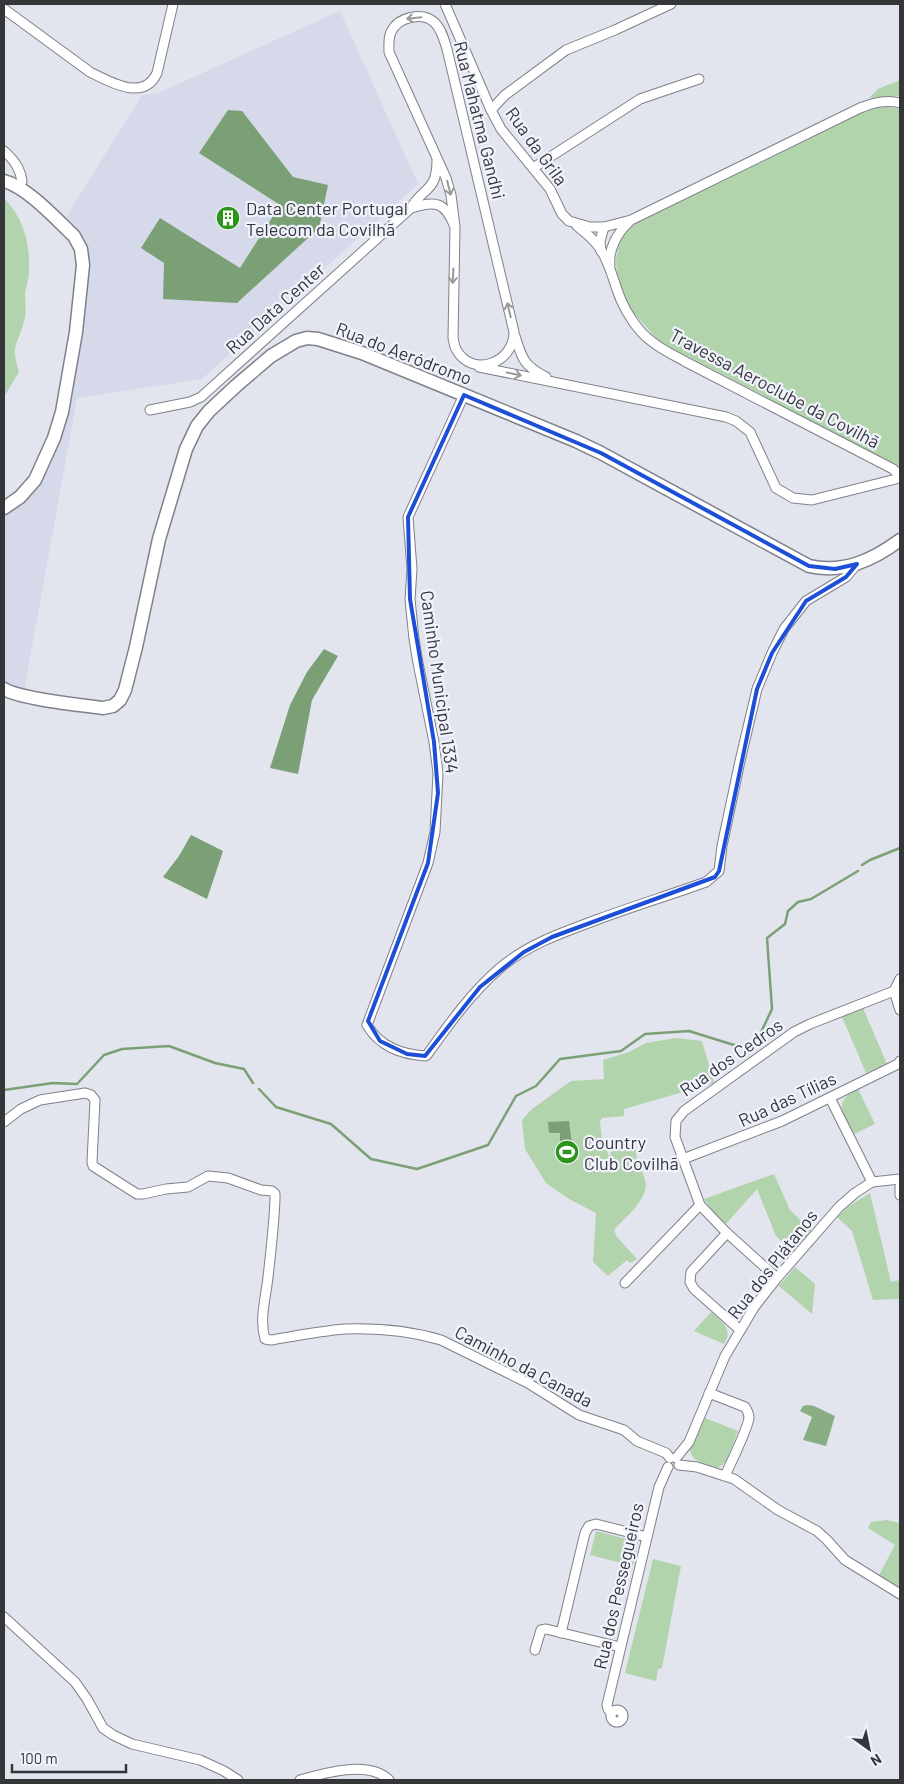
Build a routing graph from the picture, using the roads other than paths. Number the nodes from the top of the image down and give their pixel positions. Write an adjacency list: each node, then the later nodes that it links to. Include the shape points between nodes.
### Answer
1 (173, 4): 4 (street, via 157,74 150,83 135,89 125,88 90,72)
2 (445, 4): 7 (street)
3 (671, 4): 7 (street, Rua da Grila, via 566,50 505,95)
4 (4, 9)
5 (699, 79): 10 (street, via 640,99)
6 (900, 103): 14 (street, via 886,101 860,108)
7 (491, 110): 10 (street, Rua da Grila, via 501,129)
8 (4, 151): 12 (street, via 21,171)
9 (437, 157): 13 (street, Rua Data Center, via 433,182); 16 (street, Rua Mahatma Gandhi, one-way to 16, via 451,195); 21 (street, Rua Mahatma Gandhi, one-way to 9, via 447,49 436,24 429,18 408,18 392,31 388,42 390,52)
10 (533, 168): 15 (street, Rua da Grila, via 550,190 562,214)
11 (4, 181): 12 (main road)
12 (19, 186): 27 (main road, via 74,236 81,249 82,265 71,364 54,438 28,489)
13 (411, 208): 16 (street, via 426,203 444,207); 25 (street, Rua Data Center, via 201,397)
14 (631, 220): 17 (street); 18 (street, via 616,238)
15 (575, 224): 17 (street); 19 (street, Travessa Aeroclube da Covilhã, via 591,237)
16 (455, 227): 22 (street, Rua Mahatma Gandhi, one-way to 22, via 453,338 463,358)
17 (604, 227): 18 (street, Travessa Aeroclube da Covilhã); 19 (street)
18 (612, 249): 20 (street, Travessa Aeroclube da Covilhã)
19 (601, 251): 20 (street, Travessa Aeroclube da Covilhã)
20 (612, 272): 26 (street, Travessa Aeroclube da Covilhã, via 630,316 649,340 660,348 894,469)
21 (514, 335): 22 (street, via 505,356); 23 (street, Rua Mahatma Gandhi, via 527,366)
22 (478, 366): 23 (street, Rua Mahatma Gandhi, one-way to 23)
23 (550, 380): 26 (street, Rua Mahatma Gandhi, via 736,421 754,439 776,488 793,498 812,500)
24 (464, 395): 29 (main road, Rua do Aeródromo, via 615,460 809,566 835,569); 29 (street, Caminho Municipal 1334, via 408,517 414,639 438,773 435,832 428,863 367,1025 380,1041 392,1049 425,1056 480,987 502,967 552,937 715,876 719,871 757,689 772,653 784,629 806,601 846,577); 30 (main road, Rua do Aeródromo, via 328,341 307,338 283,347 236,385 197,426 186,450 159,539 136,647 120,700 103,708 32,697)
25 (150, 410)
26 (900, 477)
27 (4, 508)
28 (900, 540): 29 (main road, Rua do Aeródromo)
29 (858, 564)
30 (4, 689)
31 (900, 979): 32 (street)
32 (894, 991): 33 (street); 37 (street, Rua dos Cedros, via 794,1032 684,1111 675,1126)
33 (900, 1010)
34 (900, 1061): 35 (street, Rua das Tílias)
35 (830, 1098): 37 (street, Rua das Tílias, via 747,1136); 39 (street)
36 (4, 1122): 48 (street, Caminho da Canada, via 40,1100 91,1095 95,1100 93,1166 128,1189 143,1194 188,1187 208,1176 228,1178 272,1191 275,1198 264,1311 265,1339 350,1330 408,1333 441,1340 534,1386 579,1415 624,1430 646,1446 666,1453)
37 (683, 1160): 42 (street, Rua dos Cedros)
38 (900, 1179): 39 (street, Rua dos Plátanos)
39 (872, 1182): 44 (street, Rua dos Plátanos, via 839,1207)
40 (900, 1186): 41 (street)
41 (900, 1195)
42 (700, 1205): 43 (street, Rua dos Cedros); 45 (street)
43 (727, 1233): 44 (street, Rua dos Cedros); 46 (street, via 691,1272 690,1282)
44 (777, 1278): 46 (street, Rua dos Plátanos)
45 (624, 1284)
46 (740, 1330): 47 (street, Rua dos Plátanos)
47 (709, 1393): 48 (street, Rua dos Plátanos, via 689,1442); 49 (street, via 745,1407 748,1412 749,1418)
48 (673, 1462): 49 (street); 50 (street, Rua dos Pessegueiros, via 659,1487)
49 (725, 1476): 51 (street, via 817,1532 845,1560)
50 (647, 1537): 53 (street, via 596,1524 589,1526); 54 (street, Rua dos Pessegueiros)
51 (900, 1594)
52 (4, 1617): 57 (street, via 75,1682 103,1728 113,1735 132,1744 200,1760)
53 (561, 1633): 54 (street); 55 (street, via 541,1630)
54 (620, 1647): 56 (street, Rua dos Pessegueiros, via 607,1705)
55 (535, 1650)
56 (611, 1713)
57 (238, 1780)
58 (300, 1780): 59 (street, via 354,1770 373,1771)
59 (389, 1780)

